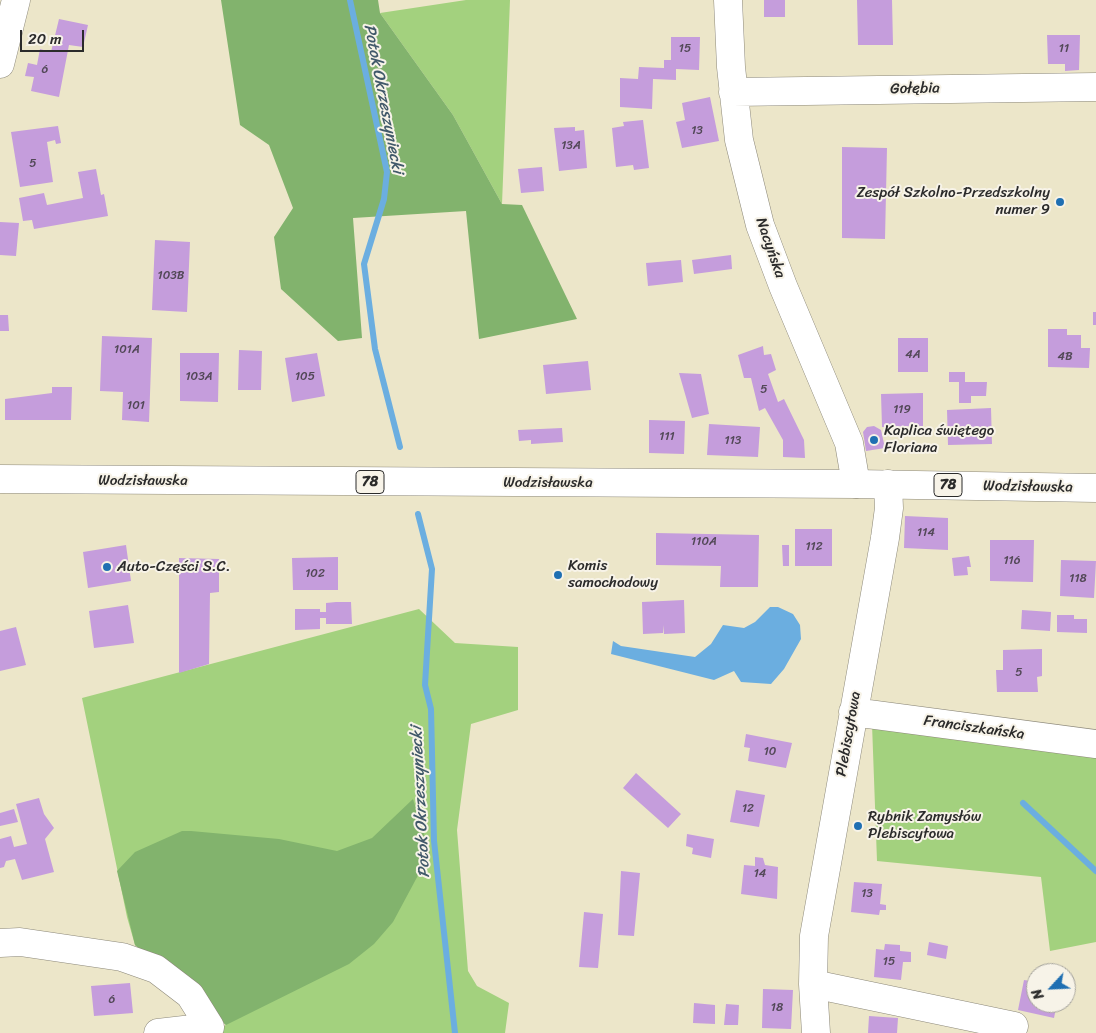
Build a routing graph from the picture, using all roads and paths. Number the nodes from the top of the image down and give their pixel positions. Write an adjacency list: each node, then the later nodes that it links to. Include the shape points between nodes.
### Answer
1 (16, 0): 3 (street)
2 (728, 0): 5 (street, Nacyńska)
3 (0, 64)
4 (1096, 87): 5 (street, Gołębia)
5 (733, 92): 7 (street, Nacyńska, via 739,140 760,225 849,443)
6 (0, 480): 7 (street, Wodzisławska / 78)
7 (856, 484): 8 (street, Wodzisławska / 78)
8 (888, 484): 9 (street, Wodzisławska / 78); 10 (street, Plebiscytowa, via 886,530)
9 (1096, 488)
10 (853, 712): 11 (street, Franciszkańska); 13 (street, Plebiscytowa, via 816,918)
11 (1096, 744)
12 (0, 943): 15 (street, via 20,942 122,957 156,969 190,995 210,1027)
13 (812, 984): 14 (street); 16 (street, Plebiscytowa)
14 (1014, 1026)
15 (158, 1033)
16 (816, 1033)

